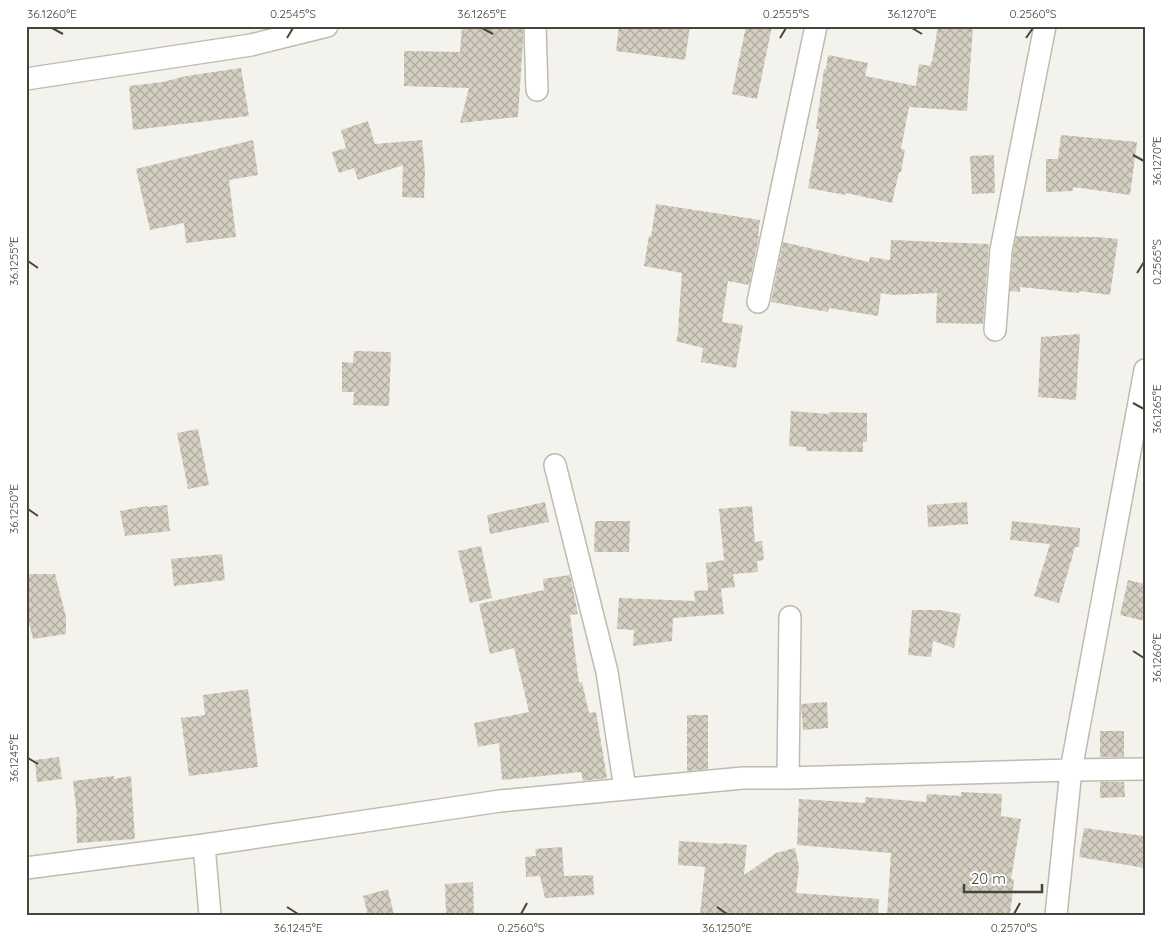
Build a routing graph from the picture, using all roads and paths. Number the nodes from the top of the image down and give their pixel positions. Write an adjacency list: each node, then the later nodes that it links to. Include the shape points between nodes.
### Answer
1 (327, 26): 5 (street, via 251,45)
2 (535, 26): 6 (street)
3 (816, 26): 7 (street)
4 (1045, 26): 8 (street, via 1001,250)
5 (26, 79)
6 (537, 90)
7 (758, 302)
8 (995, 330)
9 (1145, 370): 13 (street)
10 (555, 465): 15 (street, via 607,672)
11 (790, 617): 14 (street)
12 (1145, 769): 13 (street)
13 (1071, 770): 14 (street); 19 (street)
14 (788, 778): 15 (street, via 743,778)
15 (625, 788): 16 (street, via 500,800)
16 (204, 846): 17 (street); 18 (street)
17 (26, 868)
18 (210, 915)
19 (1056, 915)

